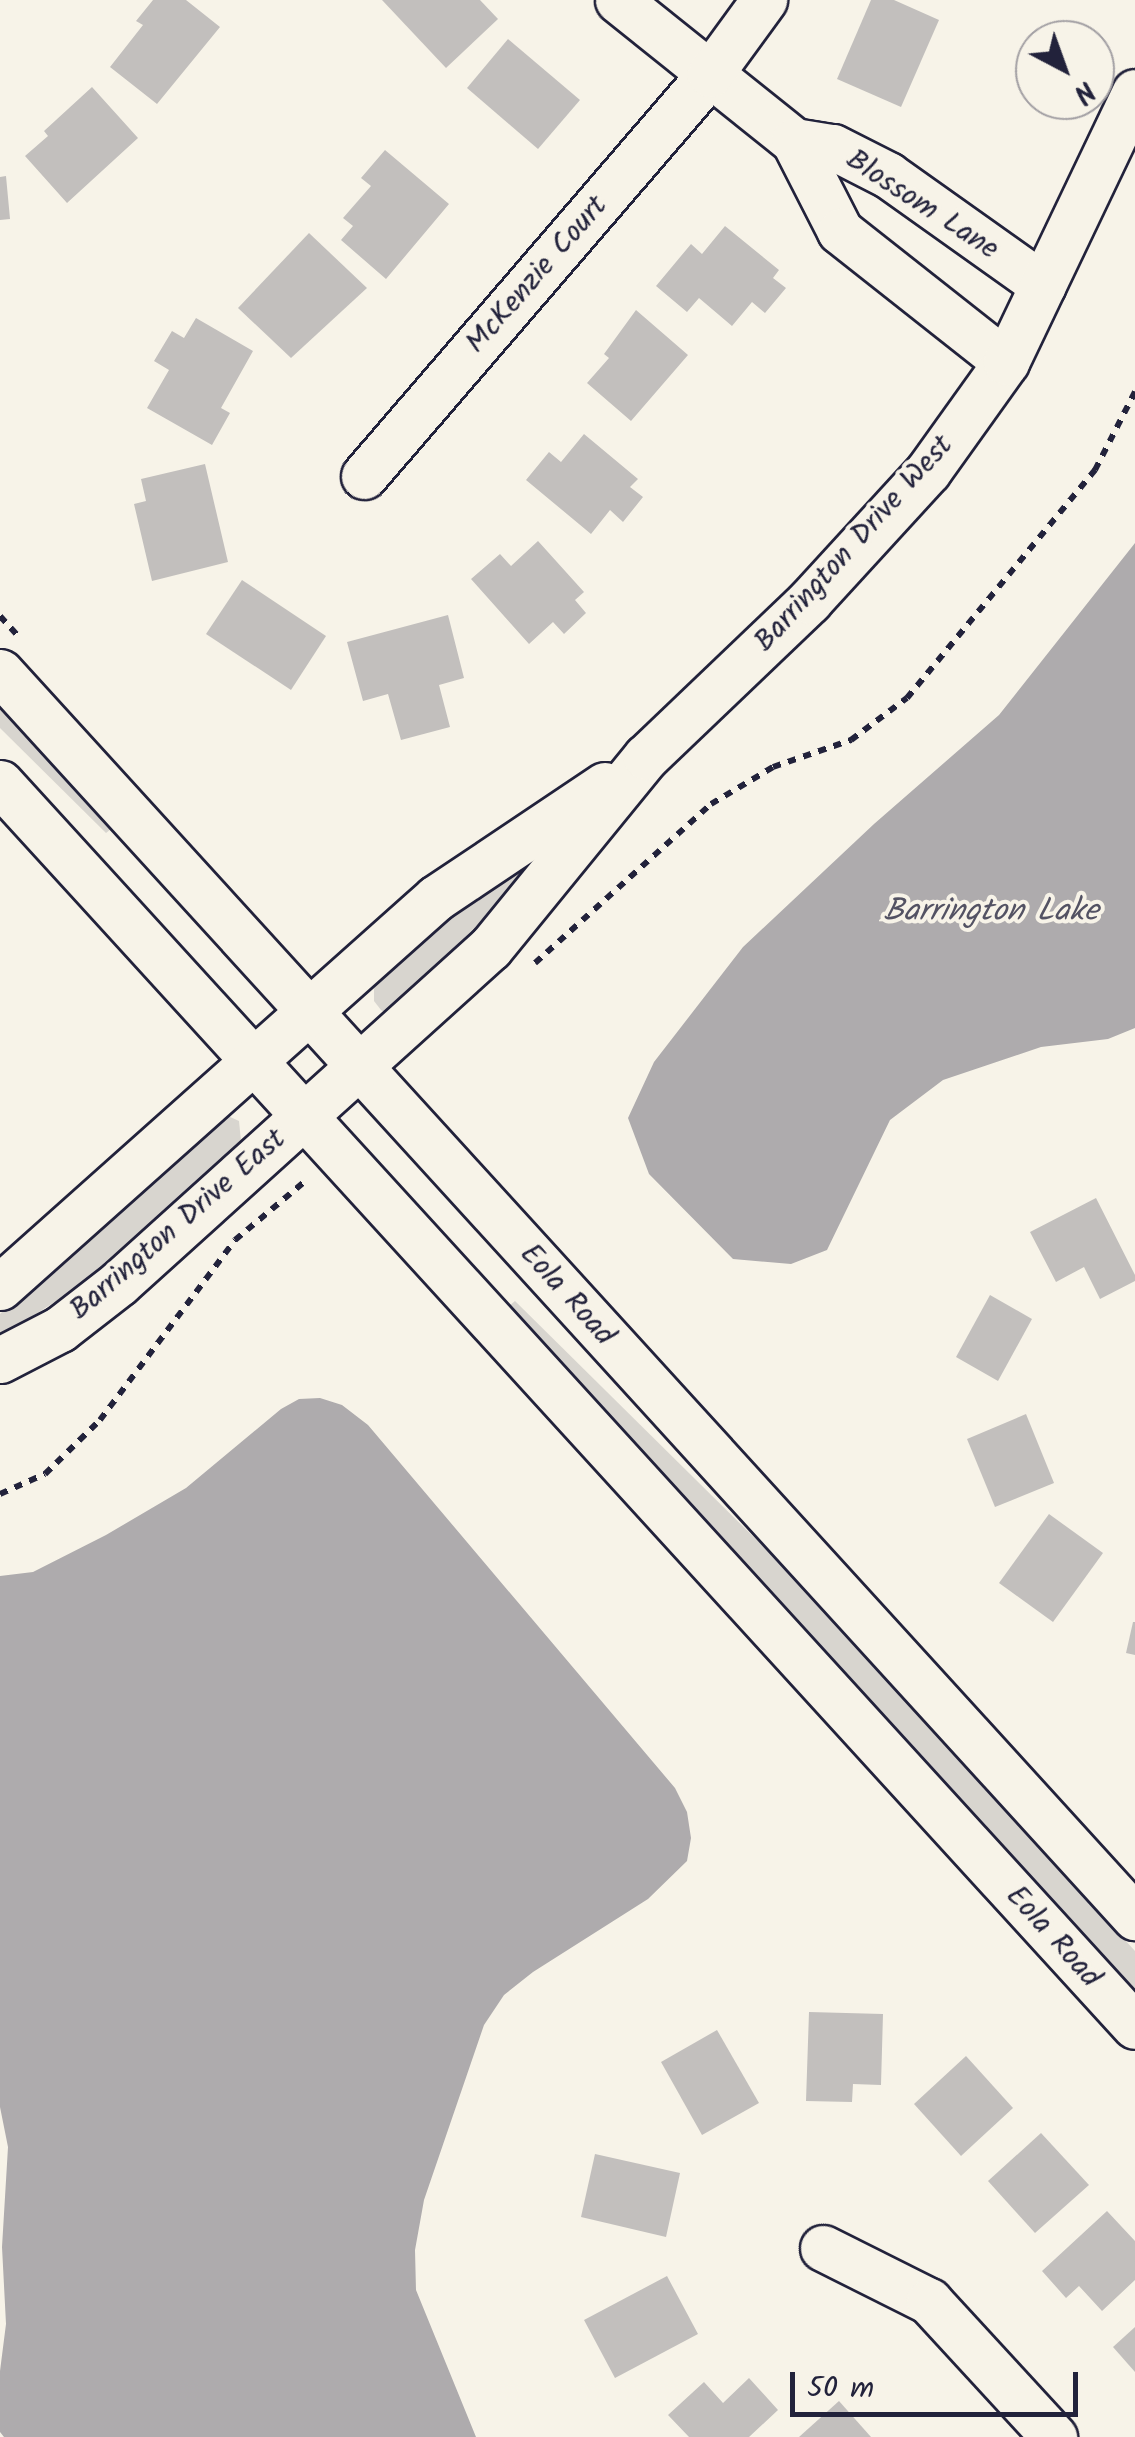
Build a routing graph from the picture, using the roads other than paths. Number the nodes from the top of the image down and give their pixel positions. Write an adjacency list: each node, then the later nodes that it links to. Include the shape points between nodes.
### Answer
1 (618, 0): 3 (street, Blossom Lane)
2 (764, 0): 3 (street, McKenzie Court)
3 (710, 74): 5 (street, Blossom Lane); 8 (street, McKenzie Court)
4 (1135, 92): 6 (street, Barrington Drive West)
5 (794, 140): 6 (street, Blossom Lane, via 833,148 888,175); 7 (street, Blossom Lane, via 840,231)
6 (1042, 285): 7 (street, Barrington Drive West)
7 (1006, 362): 10 (street, Barrington Drive West, via 928,470 836,572)
8 (364, 476)
9 (0, 672): 12 (street, Eola Road)
10 (646, 757): 12 (street, Barrington Drive West, via 436,898); 14 (street, Barrington Drive West, via 490,948)
11 (0, 783): 13 (street, Eola Road)
12 (309, 1010): 13 (street, Barrington Drive West); 14 (street, Eola Road)
13 (252, 1059): 15 (street, Eola Road); 16 (street)
14 (360, 1068): 15 (street, Barrington Drive West); 18 (street, Eola Road)
15 (302, 1116): 17 (street, Barrington Drive East, via 119,1283 60,1329); 19 (street, Eola Road)
16 (0, 1287)
17 (0, 1360)
18 (1135, 1917)
19 (1135, 2026)
20 (823, 2248): 21 (street, via 929,2301)
21 (1053, 2436)

